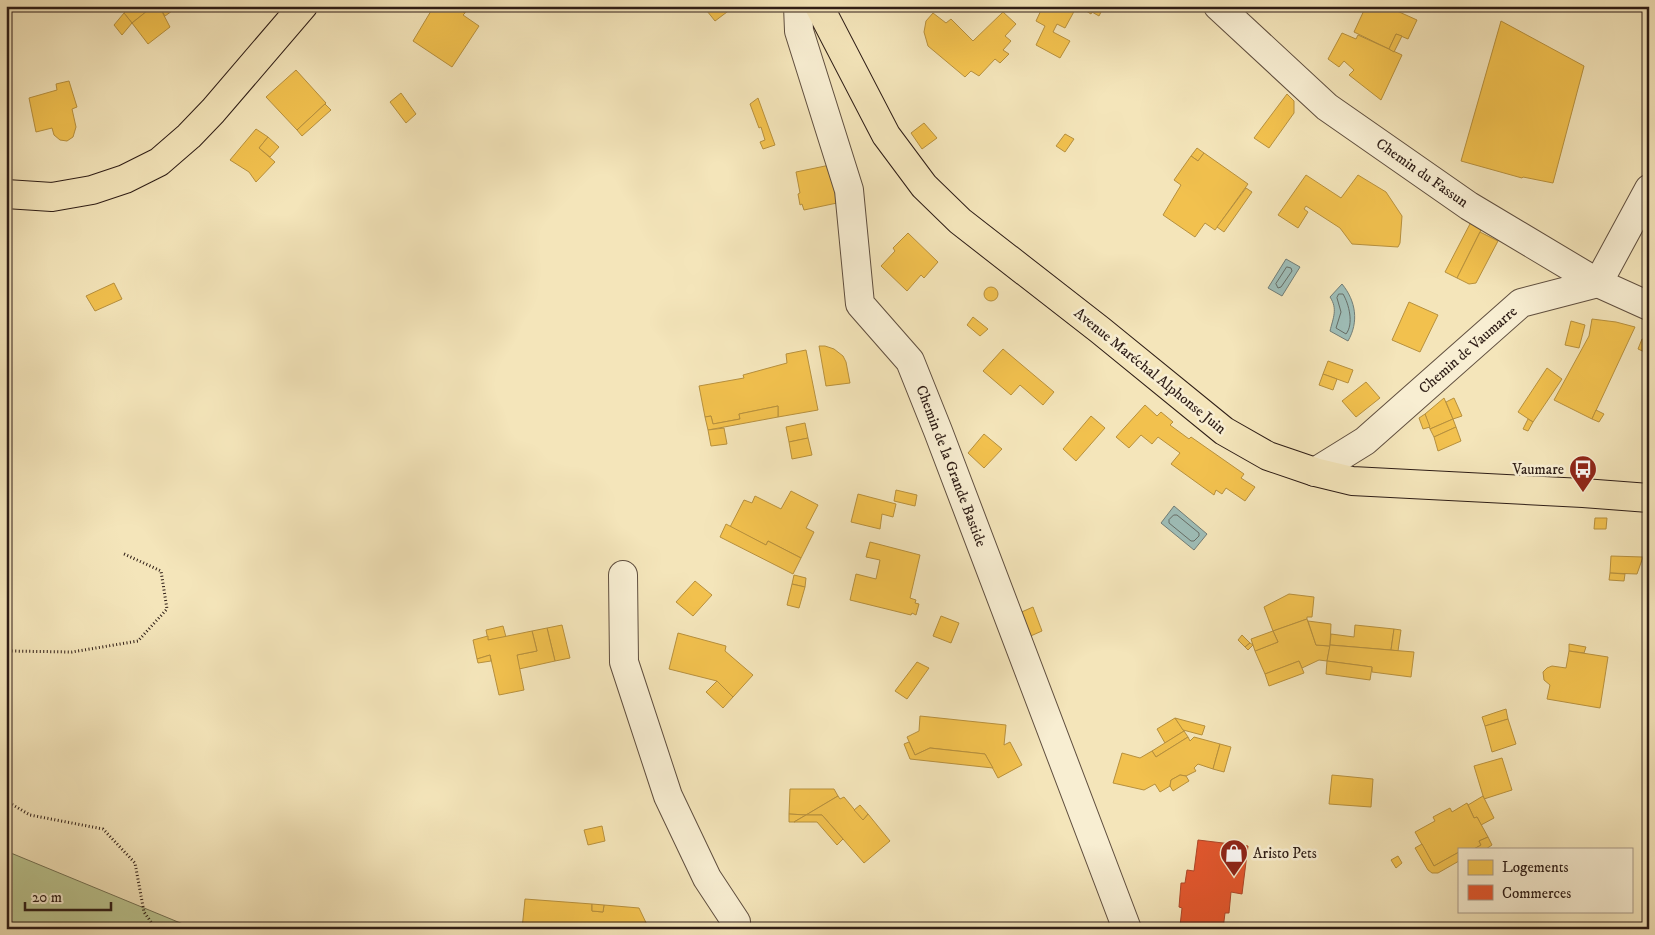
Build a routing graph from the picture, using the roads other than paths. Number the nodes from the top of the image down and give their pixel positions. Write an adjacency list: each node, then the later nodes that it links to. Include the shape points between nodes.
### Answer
1 (303, 6): 6 (main road, via 213,111 159,162 125,179 92,190 52,197)
2 (798, 6): 13 (street, Chemin de la Grande Bastide, via 799,31 848,190 860,304 910,361)
3 (819, 6): 9 (main road, Avenue Maréchal Alphonse Juin, via 886,135 924,186 960,221 1224,431 1268,456)
4 (1218, 6): 7 (street, Chemin du Fassun, via 1327,107 1469,206)
5 (1649, 189): 7 (street)
6 (6, 194)
7 (1598, 283): 8 (street, Chemin du Fassun); 9 (street, Chemin de Vaumarre, via 1521,303 1365,441)
8 (1649, 306)
9 (1315, 472): 10 (main road, Avenue Maréchal Alphonse Juin, via 1352,482)
10 (1649, 498)
11 (623, 575): 12 (street, via 624,662 668,796 707,878 736,922)
12 (734, 929)
13 (1127, 929)

